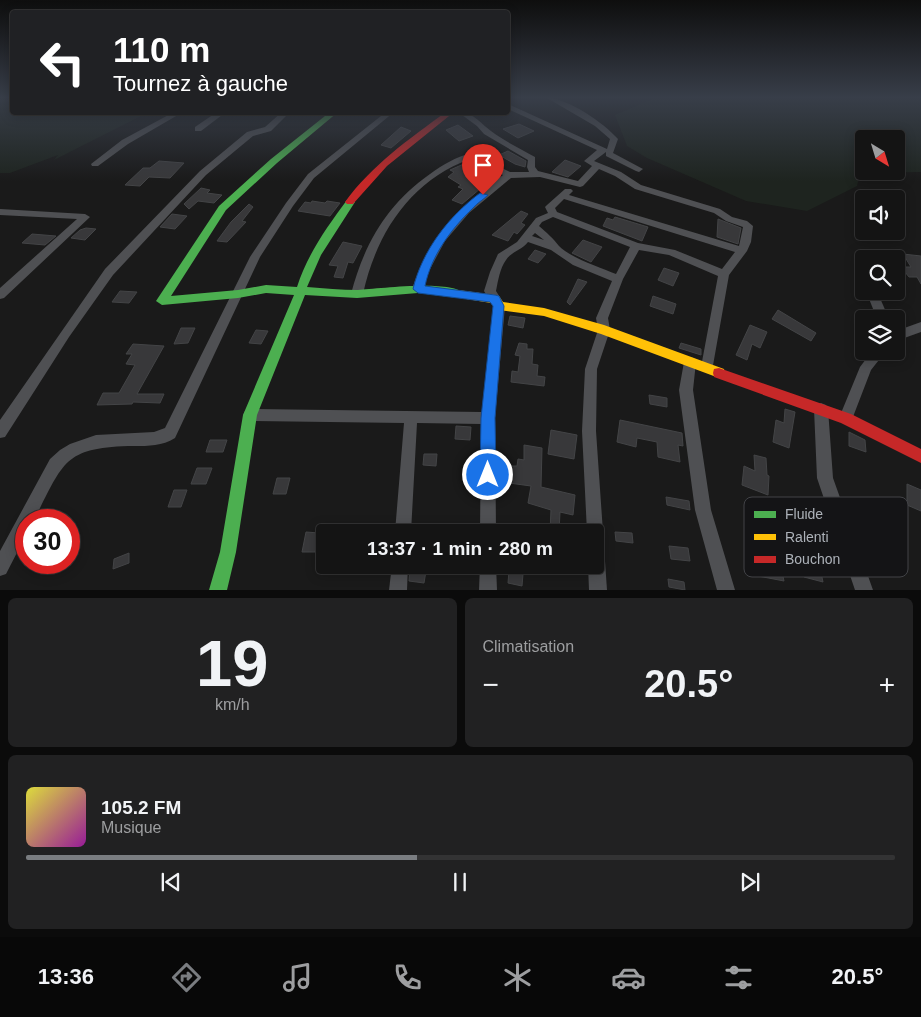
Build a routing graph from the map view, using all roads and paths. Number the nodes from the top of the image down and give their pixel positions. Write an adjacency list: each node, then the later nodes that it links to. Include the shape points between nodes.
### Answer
1 (155, 126): 12 (street, via 125,142)
2 (203, 126): 10 (street)
3 (272, 126): 45 (street, via 250,134 203,174 109,272)
4 (318, 126): 30 (street, via 222,208 161,300)
5 (374, 126): 30 (street, via 311,176 255,257)
6 (432, 126): 29 (street, via 377,170 357,193 305,275)
7 (481, 126): 15 (street, via 532,159 531,168)
8 (550, 126): 11 (street)
9 (600, 126): 11 (street, via 614,139)
10 (198, 129)
11 (606, 152): 13 (street, via 588,162); 14 (street)
12 (96, 164)
13 (598, 165): 17 (street, via 580,184); 25 (street, via 638,187 717,211 744,223 748,226)
14 (639, 168)
15 (536, 174): 16 (street); 17 (street)
16 (509, 175): 28 (street, via 470,205 434,248); 31 (street, via 471,156 448,165 418,185 396,207 375,238)
17 (576, 183): 18 (street)
18 (564, 196): 20 (street, via 550,207); 25 (street)
19 (0, 212): 32 (street, via 84,216 85,219)
20 (553, 214): 21 (street, via 539,220); 23 (street)
21 (534, 227): 22 (street); 24 (street)
22 (526, 238): 24 (street); 33 (street, via 502,257 495,272 490,291)
23 (636, 246): 26 (street, via 671,252); 27 (street)
24 (555, 248): 27 (street, via 577,262)
25 (742, 251): 26 (street)
26 (724, 274): 39 (street)
27 (618, 280): 35 (street, via 602,318)
28 (418, 289): 31 (street); 33 (street)
29 (301, 290): 30 (street, via 266,289); 31 (street); 41 (street)
30 (238, 294): 51 (street, via 170,433 158,438 94,441 65,453 55,464)
31 (357, 294)
32 (0, 295)
33 (497, 303): 35 (street, via 544,312); 43 (street)
34 (921, 327): 36 (street)
35 (604, 330): 38 (street); 50 (street, via 591,370 589,432)
36 (905, 333)
37 (872, 360): 44 (street, via 866,367)
38 (690, 362): 39 (street); 60 (street, via 686,390 702,510)
39 (708, 367): 40 (street)
40 (821, 409): 44 (street); 47 (street, via 825,478)
41 (250, 415): 42 (street); 56 (street, via 228,552)
42 (411, 416): 43 (street); 48 (street)
43 (488, 418): 49 (street)
44 (846, 418): 46 (street)
45 (0, 432)
46 (921, 456)
47 (832, 497)
48 (404, 524)
49 (488, 524)
50 (595, 524)
51 (0, 568)
52 (399, 574): 57 (street)
53 (488, 574): 58 (street)
54 (597, 574): 59 (street)
55 (859, 577): 61 (street)
56 (218, 590)
57 (398, 590)
58 (488, 590)
59 (598, 590)
60 (726, 590)
61 (864, 590)

